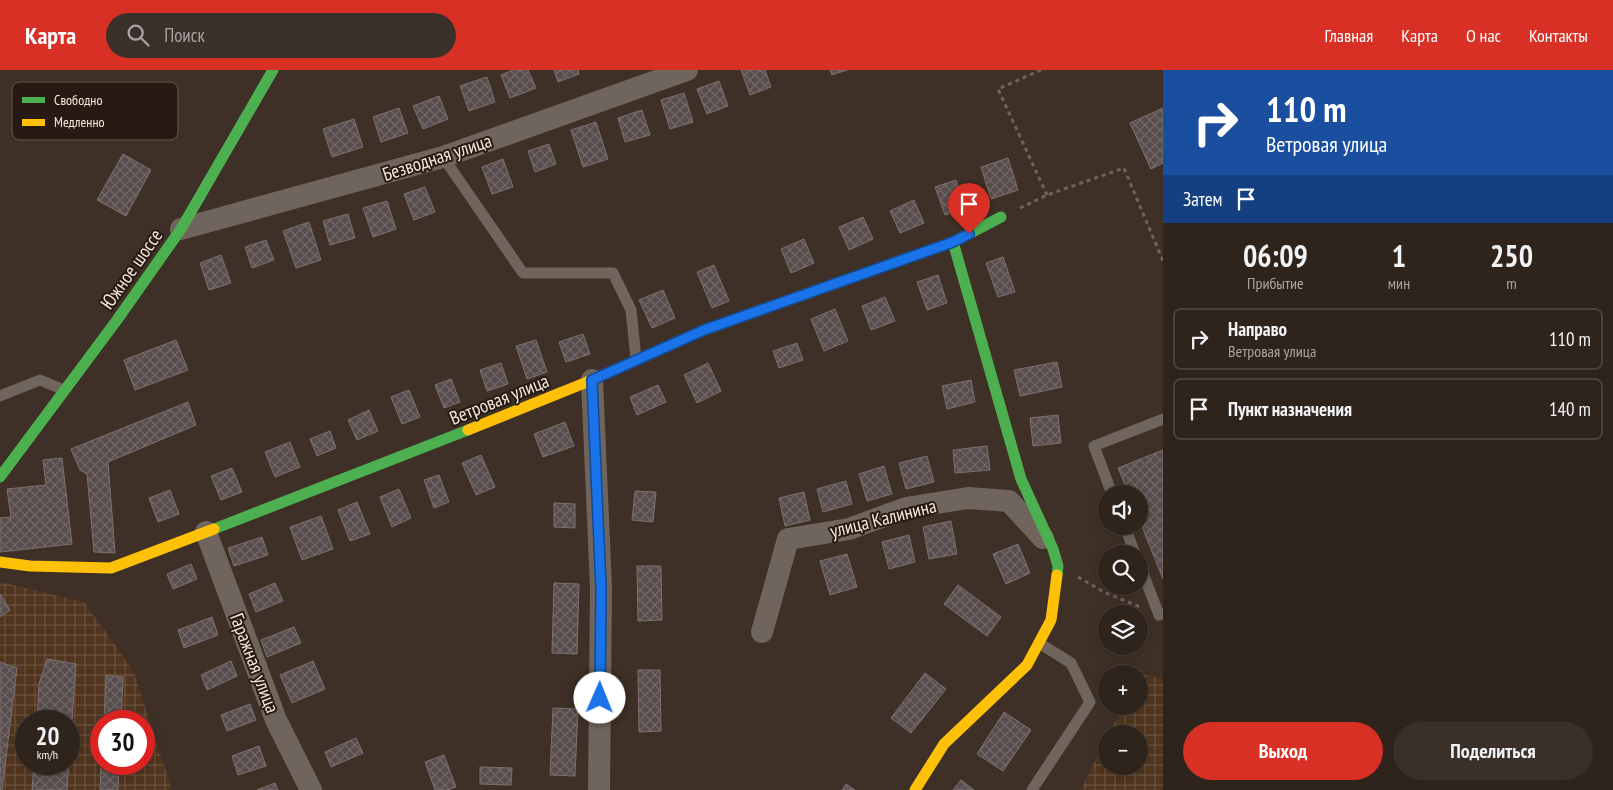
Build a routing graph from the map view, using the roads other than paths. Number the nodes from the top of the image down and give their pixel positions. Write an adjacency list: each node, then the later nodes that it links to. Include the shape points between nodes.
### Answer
1 (273, 70): 5 (street, Южное шоссе)
2 (687, 70): 3 (street, Безводная улица)
3 (443, 157): 5 (street, Безводная улица); 7 (lane, via 523,273 613,273 631,310)
4 (1001, 217): 6 (street, Ветровая улица)
5 (181, 228): 9 (street, Южное шоссе)
6 (953, 242): 7 (street, Ветровая улица, via 704,330); 15 (street, via 1021,479)
7 (636, 359): 8 (street, Ветровая улица)
8 (592, 380): 14 (street, Ветровая улица); 22 (street, via 601,588)
9 (66, 390): 10 (lane, via 40,380); 12 (street, Южное шоссе)
10 (0, 396)
11 (1163, 419): 13 (lane, via 1094,446)
12 (0, 477)
13 (1109, 485)
14 (206, 532): 16 (street, Ветровая улица, via 111,568); 21 (street, Гаражная улица, via 276,720)
15 (1056, 558): 19 (street, улица Калинина, via 1010,501 968,498 906,508 849,529 788,539); 20 (street, via 1052,620)
16 (0, 562)
17 (1148, 584): 18 (lane)
18 (1161, 614)
19 (762, 632)
20 (1039, 643): 23 (street, via 1027,664 944,744); 24 (lane, via 1071,664 1090,702)
21 (311, 790)
22 (599, 790)
23 (915, 790)
24 (1032, 790)

